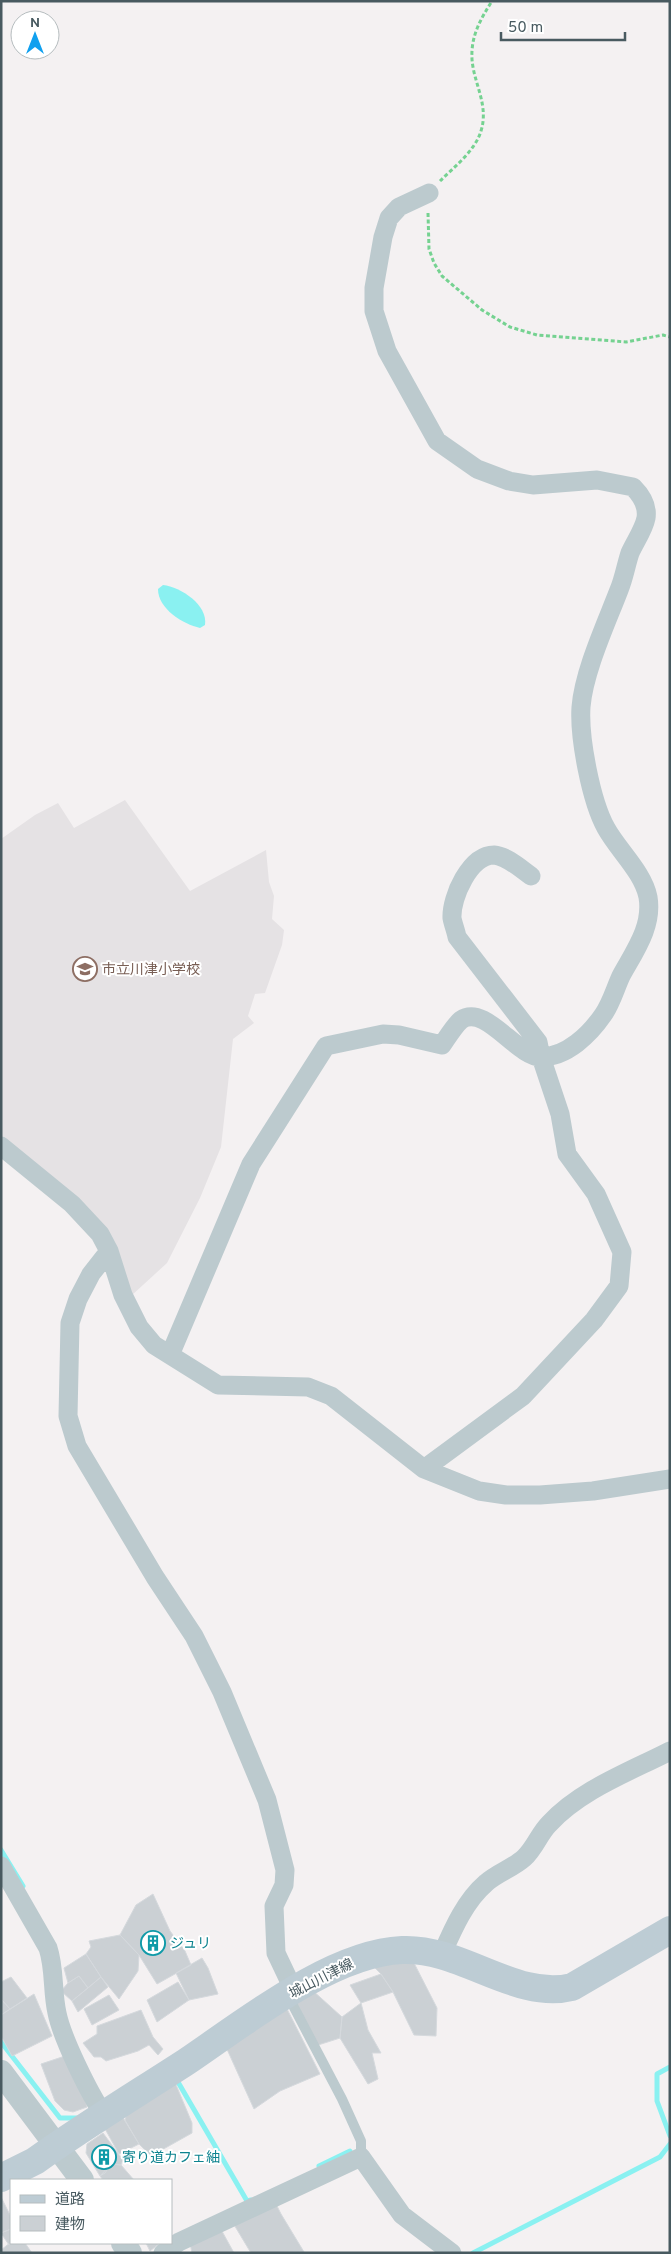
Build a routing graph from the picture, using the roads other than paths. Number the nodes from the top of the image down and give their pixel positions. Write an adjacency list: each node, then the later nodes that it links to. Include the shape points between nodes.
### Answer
1 (428, 193): 3 (street, via 399,207 389,218 374,288 374,311 387,351 436,441 477,469 509,481 534,485 598,480 633,487 646,504 646,518 601,630 581,707 582,737 597,806 606,827 640,879 649,911 636,952 605,1013 586,1037 558,1053)
2 (532, 876): 3 (street, via 494,855 479,860 464,876 452,918 457,937 538,1042)
3 (540, 1057): 6 (street, via 528,1053 484,1020 471,1017 461,1020 442,1045 383,1034 326,1046 252,1164); 7 (street, via 560,1114 567,1154 596,1194 622,1252 619,1286 594,1320 523,1396)
4 (1, 1146): 5 (street, via 72,1204 100,1234)
5 (109, 1251): 6 (street, via 123,1295 139,1327 154,1346); 14 (street, via 90,1274 70,1323 68,1416 77,1446 194,1636 222,1692 267,1800 285,1870 284,1885 274,1906 276,1953)
6 (170, 1355): 7 (street, via 218,1385 308,1387 331,1396)
7 (424, 1469): 8 (street, via 479,1491 506,1496 593,1491)
8 (670, 1479)
9 (670, 1751): 13 (street, via 588,1793 552,1821 523,1859 487,1882 469,1902)
10 (1, 1866): 11 (street)
11 (6, 1885): 16 (street, via 48,1948 57,2016)
12 (670, 1930): 13 (main road, 城山川津線, via 572,1987 556,1991 511,1980)
13 (442, 1954): 14 (main road, 城山川津線, via 402,1950 372,1954)
14 (291, 1993): 16 (main road, 城山川津線); 18 (lane, via 361,2141)
15 (1, 2072): 17 (street)
16 (100, 2109): 17 (main road, 城山川津線)
17 (56, 2146): 19 (main road, 城山川津線); 20 (street)
18 (361, 2157): 21 (street, via 179,2242); 22 (street, via 402,2215)
19 (1, 2178)
20 (81, 2179)
21 (163, 2253)
22 (452, 2253)

